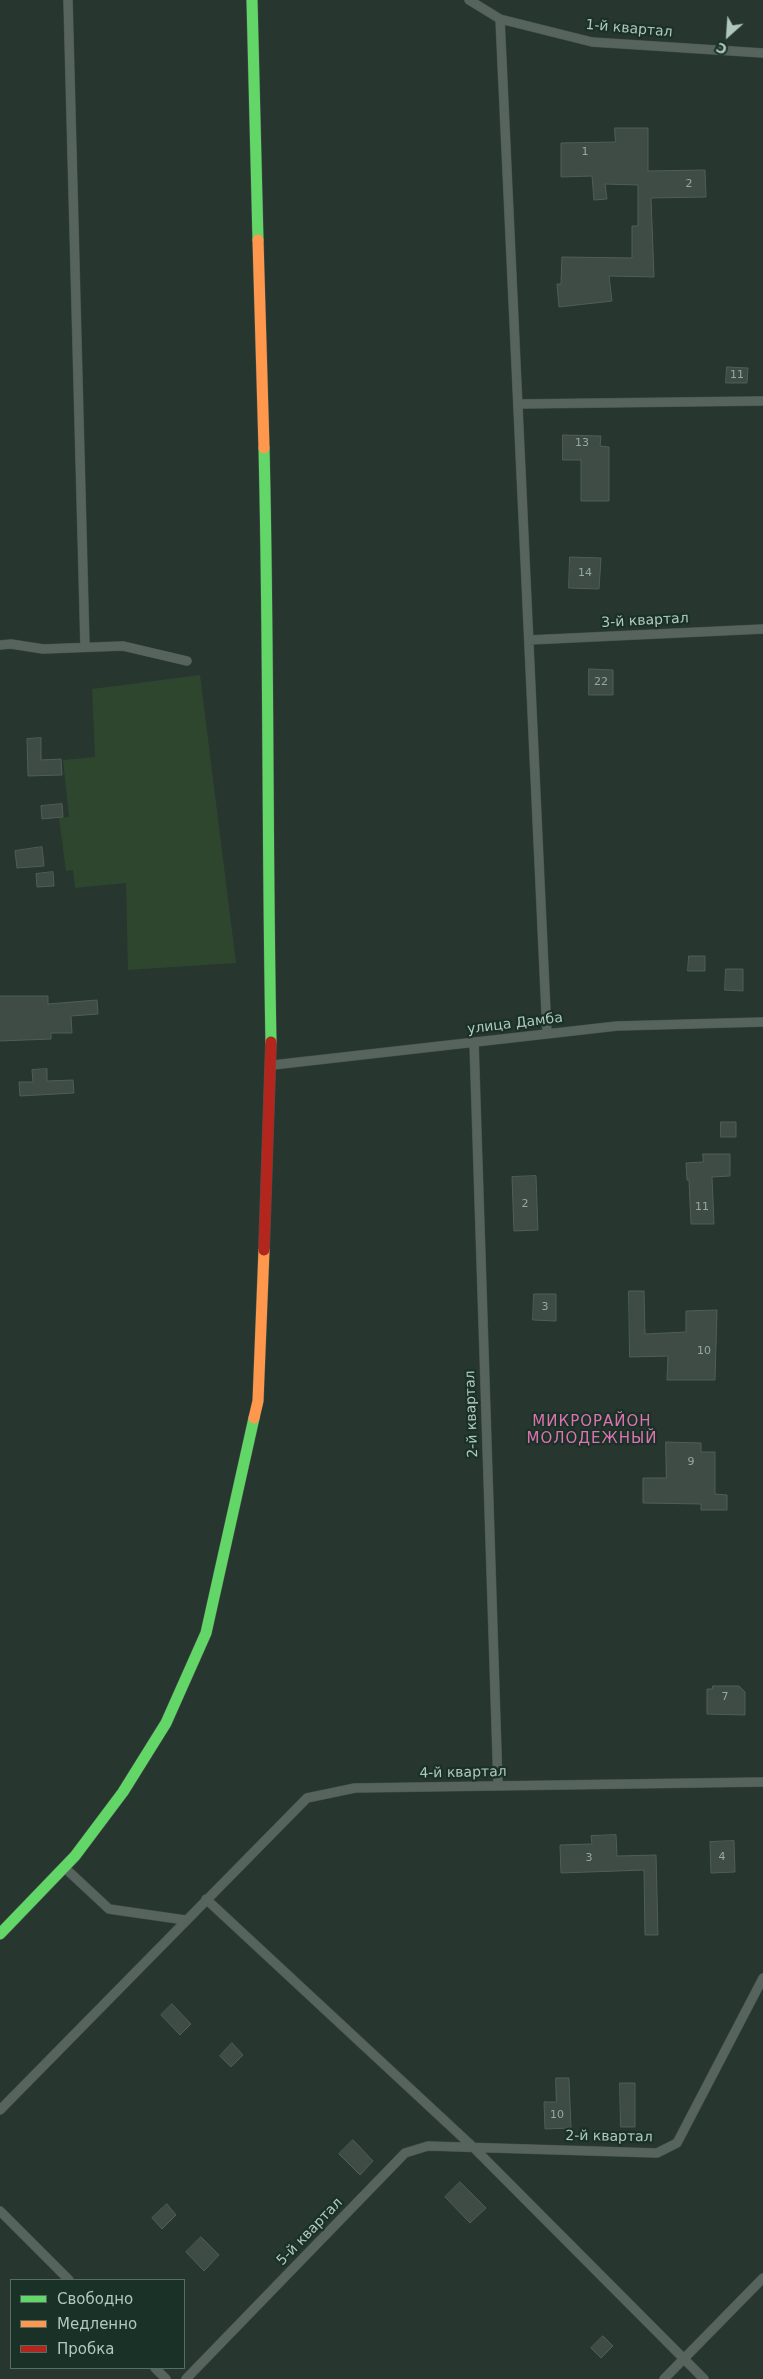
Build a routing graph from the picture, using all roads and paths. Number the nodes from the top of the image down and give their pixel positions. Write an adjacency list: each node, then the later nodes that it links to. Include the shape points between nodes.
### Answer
1 (68, 0): 11 (lane)
2 (252, 0): 16 (street, via 267,577 267,849)
3 (469, 0): 4 (lane, 1-й квартал)
4 (500, 19): 5 (lane, 1-й квартал, via 592,42); 7 (lane)
5 (763, 53)
6 (763, 401): 7 (lane)
7 (518, 404): 9 (lane)
8 (763, 629): 9 (lane, 3-й квартал)
9 (529, 640): 14 (lane)
10 (0, 645): 11 (lane, via 43,649)
11 (85, 647): 12 (lane, via 123,646)
12 (187, 661)
13 (763, 1022): 14 (lane, улица Дамба, via 617,1026)
14 (547, 1034): 15 (lane, улица Дамба)
15 (474, 1042): 16 (lane, улица Дамба); 18 (lane, 2-й квартал)
16 (272, 1065): 19 (street, via 258,1401 206,1633 166,1723 123,1792)
17 (763, 1782): 18 (lane, 4-й квартал)
18 (498, 1786): 20 (lane, 4-й квартал, via 356,1788 307,1798)
19 (64, 1868): 21 (lane, via 109,1909); 22 (street)
20 (206, 1899): 21 (lane); 25 (lane)
21 (185, 1920): 24 (lane)
22 (0, 1934)
23 (763, 1978): 25 (lane, 2-й квартал, via 677,2143 656,2153)
24 (0, 2110)
25 (473, 2147): 29 (lane); 32 (lane, 5-й квартал, via 428,2146 405,2153)
26 (0, 2211): 28 (lane)
27 (763, 2278): 29 (lane)
28 (67, 2279)
29 (684, 2359): 33 (lane); 34 (lane)
30 (156, 2369): 31 (lane)
31 (166, 2379)
32 (186, 2379)
33 (664, 2379)
34 (704, 2379)

